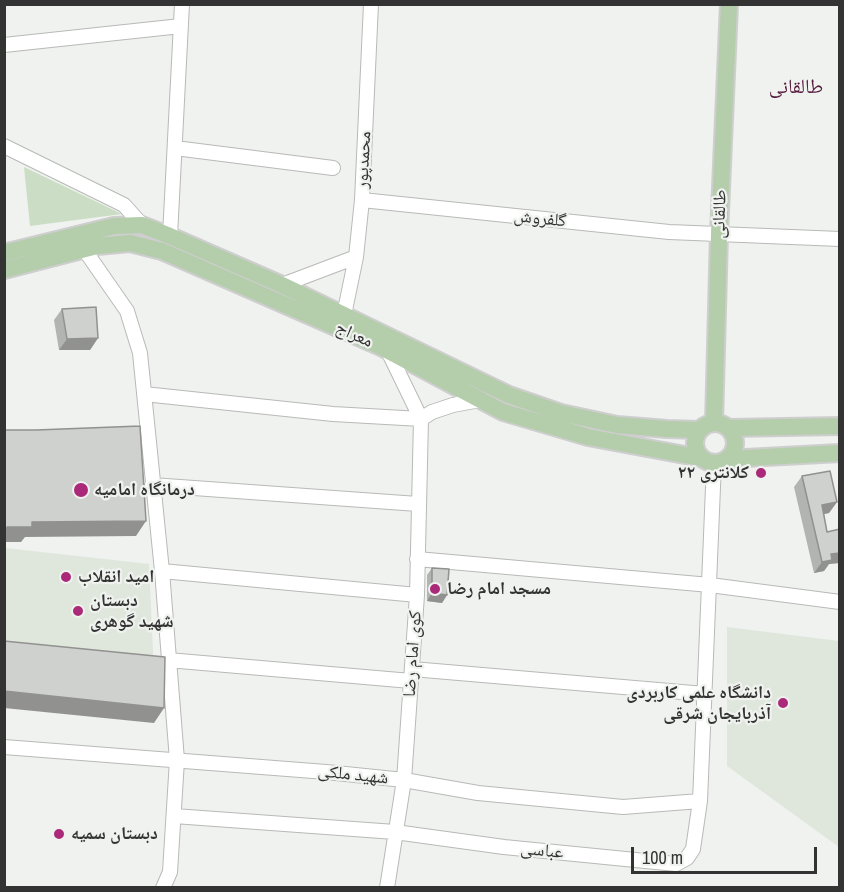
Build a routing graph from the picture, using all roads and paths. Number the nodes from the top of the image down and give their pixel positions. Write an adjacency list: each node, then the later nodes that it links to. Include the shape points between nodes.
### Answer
1 (182, 4): 4 (street)
2 (371, 4): 9 (street, محمدپور)
3 (729, 4): 11 (main road, طالقانی)
4 (181, 26): 5 (street); 7 (street)
5 (4, 45)
6 (4, 146): 10 (street, via 124,205)
7 (175, 148): 8 (street); 12 (street)
8 (333, 168)
9 (362, 200): 11 (street, گلفروش); 16 (street, محمدپور)
10 (142, 225): 12 (main road, معراج); 15 (main road, معراج, via 114,226)
11 (719, 234): 13 (street, گلفروش); 25 (main road, طالقانی)
12 (170, 236): 18 (main road, معراج)
13 (840, 238)
14 (84, 249): 17 (main road, معراج); 20 (main road, معراج, via 130,243 162,251); 21 (street, via 127,311 140,353)
15 (4, 253)
16 (356, 257): 18 (street); 19 (street, محمدپور)
17 (4, 270)
18 (282, 285): 19 (main road, معراج)
19 (344, 315): 25 (main road, معراج, via 509,395 561,413 617,425)
20 (388, 351): 22 (main road, معراج); 23 (street)
21 (144, 394): 23 (street); 28 (street)
22 (480, 400): 23 (street, via 453,405); 27 (main road, معراج, via 503,412 588,437)
23 (421, 419): 29 (street, کوی امام رضا)
24 (840, 426): 25 (main road, معراج)
25 (714, 427): 27 (main road, via 696,435 695,447 697,453); 27 (main road, via 733,434 735,441 732,454)
26 (840, 453): 27 (main road, معراج)
27 (714, 460): 32 (street)
28 (152, 485): 29 (street); 31 (street)
29 (418, 504): 30 (street, کوی امام رضا)
30 (417, 559): 32 (street); 33 (street, کوی امام رضا)
31 (162, 571): 33 (street); 35 (street)
32 (710, 585): 34 (street); 37 (street)
33 (417, 595): 36 (street, کوی امام رضا)
34 (840, 602)
35 (168, 660): 36 (street); 39 (street)
36 (411, 675): 37 (street); 40 (street, کوی امام رضا)
37 (705, 694): 41 (street)
38 (4, 747): 39 (street, شهید ملکی)
39 (177, 760): 40 (street, شهید ملکی); 42 (street)
40 (404, 780): 41 (street, شهید ملکی, via 478,793 623,807); 43 (street, کوی امام رضا)
41 (700, 801): 43 (street, عباسی, via 693,849 676,864)
42 (174, 816): 43 (street, عباسی); 44 (street, via 170,872)
43 (395, 832): 45 (street, کوی امام رضا)
44 (163, 888)
45 (387, 888)

